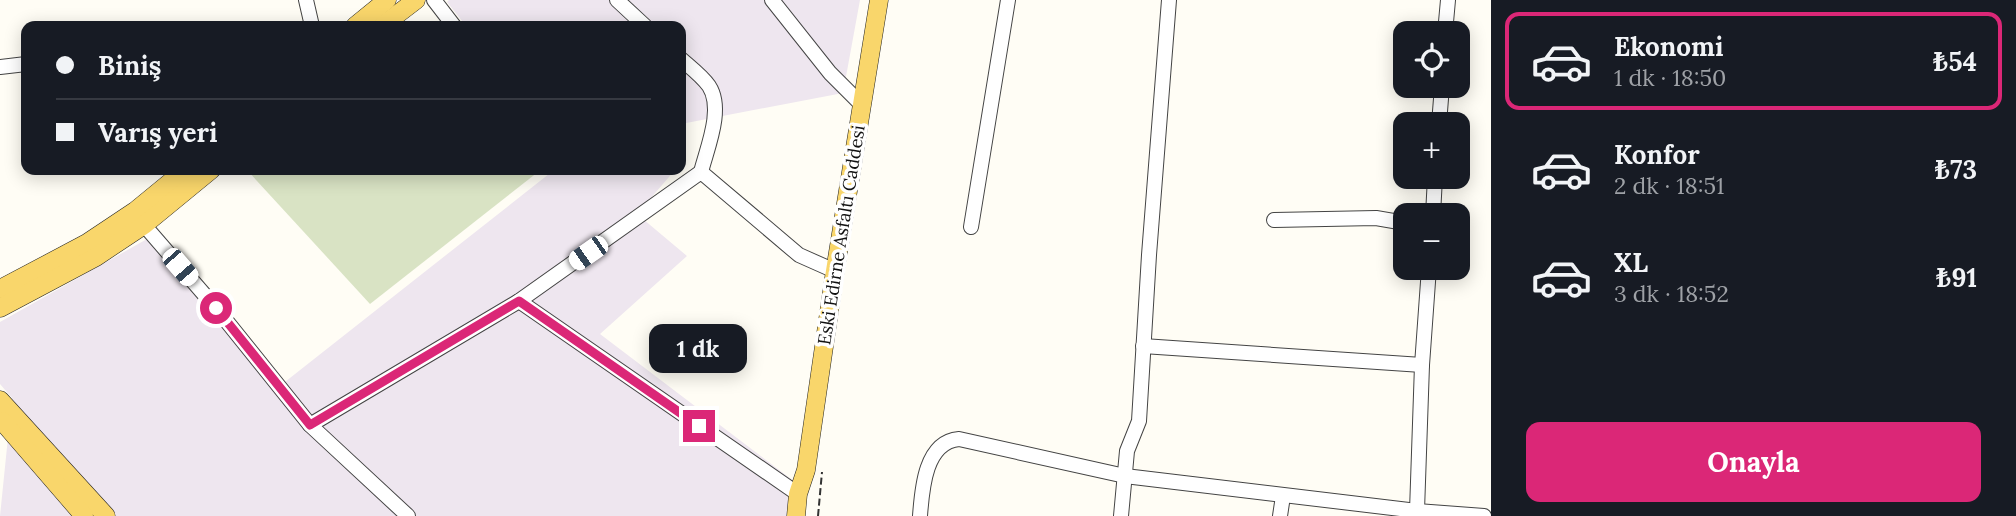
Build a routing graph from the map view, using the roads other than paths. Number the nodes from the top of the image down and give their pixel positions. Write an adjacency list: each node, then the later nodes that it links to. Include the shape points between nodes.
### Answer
1 (306, 0): 11 (street)
2 (387, 0): 12 (main road)
3 (416, 0): 13 (main road)
4 (434, 0): 14 (street)
5 (617, 0): 15 (street)
6 (772, 0): 20 (street)
7 (879, 0): 20 (main road, Eski Edirne Asfaltı Caddesi)
8 (1008, 0): 27 (street)
9 (1169, 0): 33 (street)
10 (1448, 0): 16 (street)
11 (311, 21)
12 (361, 21)
13 (389, 21)
14 (450, 21)
15 (640, 21)
16 (1446, 21)
17 (686, 64): 21 (street, via 713,94 713,125)
18 (21, 65): 19 (street)
19 (0, 67)
20 (861, 104): 28 (main road, Eski Edirne Asfaltı Caddesi)
21 (701, 172): 28 (street, via 799,255); 31 (street)
22 (180, 175): 24 (main road)
23 (204, 175): 24 (main road)
24 (140, 218): 30 (main road); 32 (main road, via 96,257); 36 (street)
25 (1274, 220): 26 (street)
26 (1393, 221)
27 (971, 227)
28 (835, 271): 37 (main road, Eski Edirne Asfaltı Caddesi)
29 (1428, 280): 34 (street)
30 (0, 289)
31 (519, 301): 36 (street); 39 (street)
32 (0, 308)
33 (1143, 346): 34 (street); 38 (street, via 1139,421 1127,451)
34 (1422, 365): 41 (street)
35 (2, 411): 42 (main road); 43 (main road)
36 (310, 425): 44 (street)
37 (814, 466): 39 (main road); 46 (main road)
38 (1125, 476): 40 (street); 47 (street, via 952,440 935,452); 48 (street)
39 (798, 494): 45 (main road)
40 (1283, 496): 41 (street); 49 (street)
41 (1417, 511): 50 (street)
42 (84, 516)
43 (106, 516)
44 (408, 516)
45 (796, 516)
46 (808, 516)
47 (920, 516)
48 (1121, 516)
49 (1280, 516)
50 (1484, 516)

